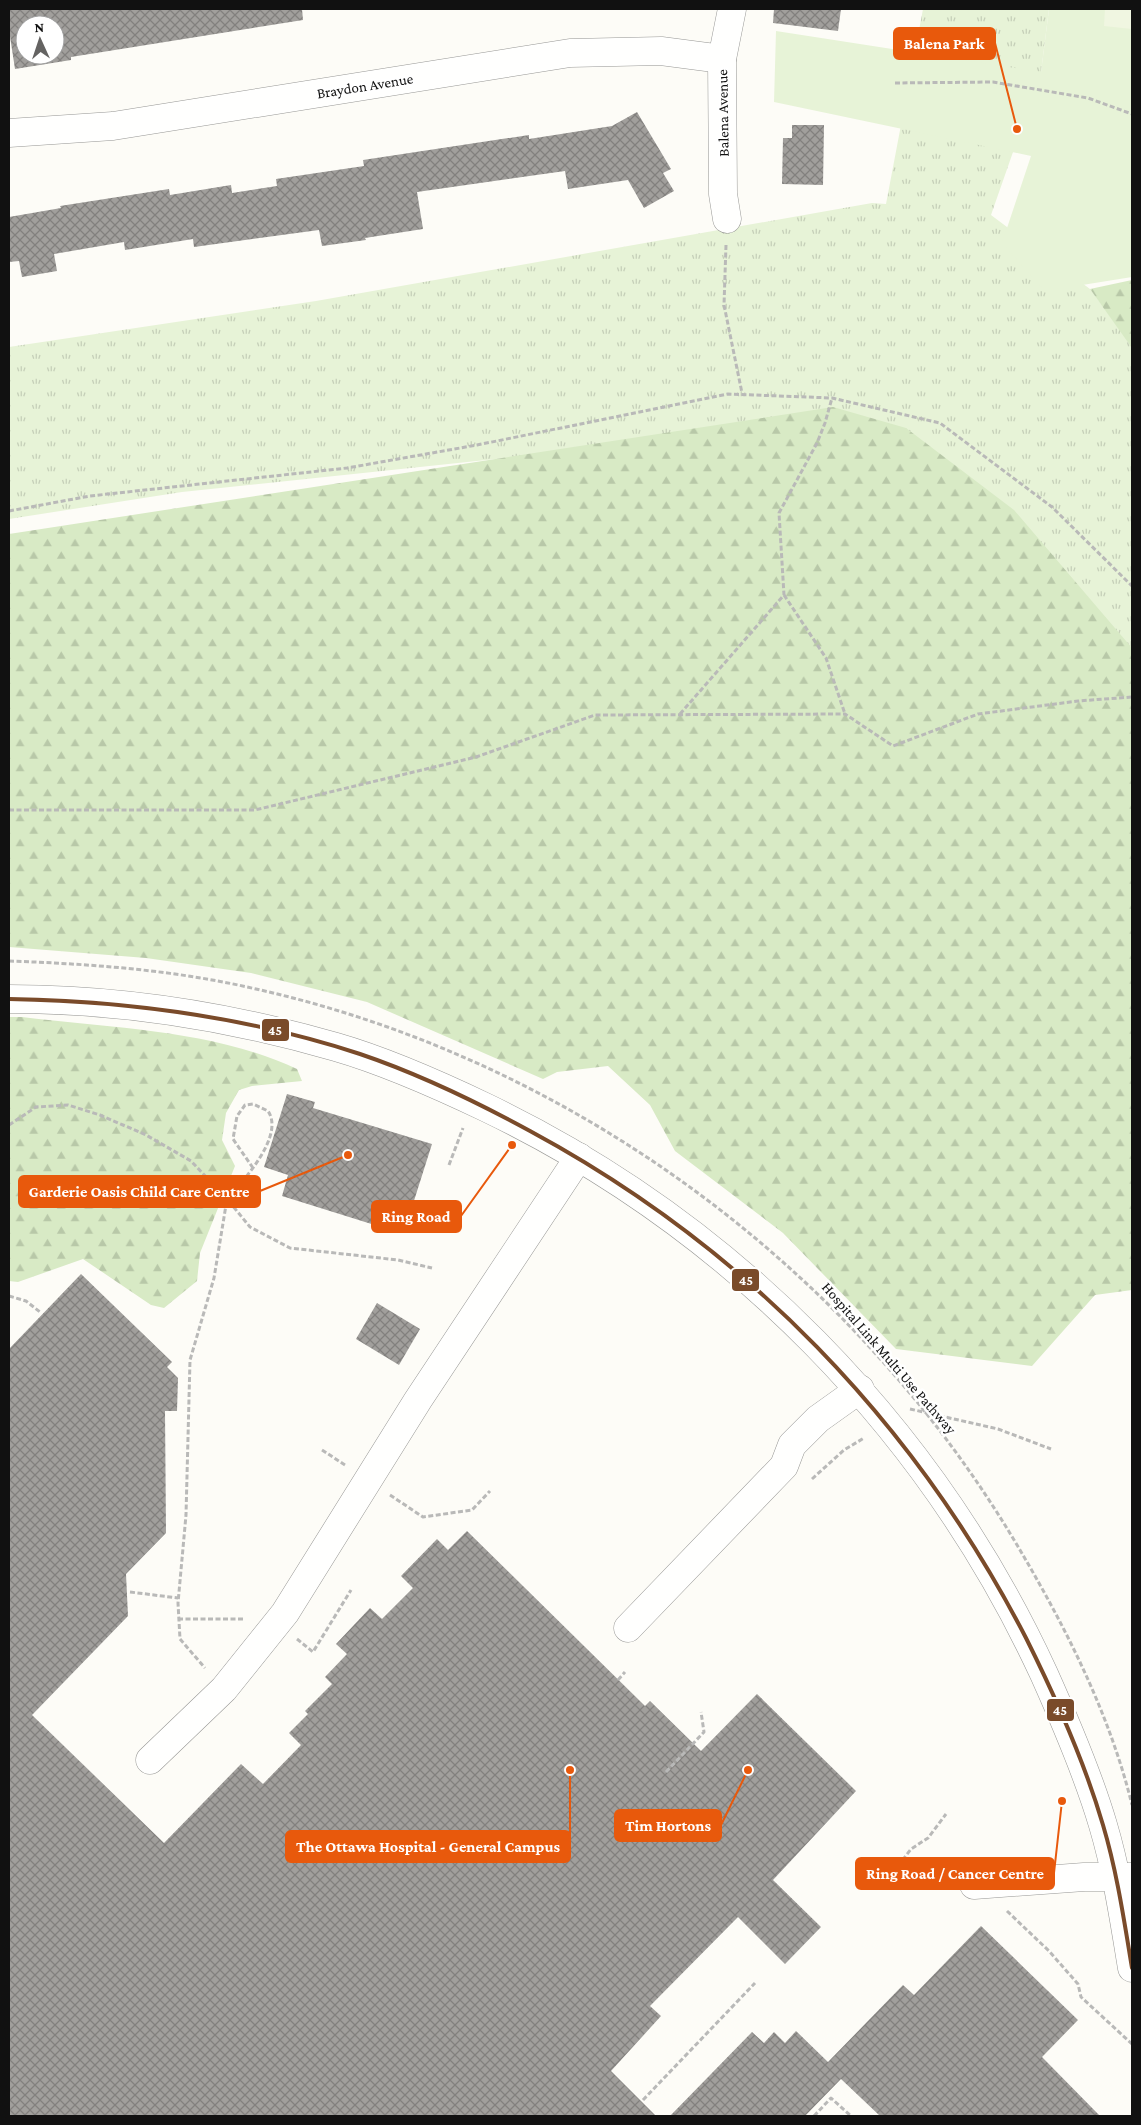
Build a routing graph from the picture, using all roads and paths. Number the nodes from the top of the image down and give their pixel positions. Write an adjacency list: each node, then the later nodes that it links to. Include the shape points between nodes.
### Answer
1 (732, 9): 2 (street, Balena Avenue)
2 (722, 59): 5 (street, Braydon Avenue, via 661,51 570,53 113,126); 6 (street, Balena Avenue, via 723,194)
3 (895, 83): 4 (path, via 993,82 1088,98)
4 (1132, 114)
5 (9, 133)
6 (727, 219): 7 (path, via 724,305)
7 (742, 393): 8 (path); 9 (path, via 347,468 90,496)
8 (832, 398): 10 (path, via 940,423 1052,507); 11 (path, via 817,443 779,513)
9 (9, 511)
10 (1132, 586)
11 (784, 595): 13 (path); 14 (path, via 826,658)
12 (1132, 697): 14 (path, via 978,714 893,746)
13 (679, 714): 14 (path); 15 (path, via 595,715 476,758 255,810)
14 (845, 714)
15 (9, 810)
16 (9, 961): 28 (path, Hospital Link Multi Use Pathway, via 144,970 258,989 361,1017 536,1091 600,1127 669,1172 738,1223 809,1284 871,1349)
17 (9, 999): 20 (street, via 52,999 172,1010 247,1024 340,1048 468,1098)
18 (9, 1125): 23 (path, via 36,1107 68,1105 100,1114 146,1134 191,1161)
19 (464, 1125): 21 (path)
20 (579, 1158): 27 (street, via 640,1195 705,1244 768,1296); 45 (street, via 418,1400 285,1613)
21 (449, 1165)
22 (253, 1168): 22 (path, via 233,1139 237,1116 245,1105 253,1104 272,1116 272,1130); 23 (path)
23 (227, 1199): 24 (path, via 250,1227 290,1248 398,1260); 38 (path, via 214,1278 190,1360 186,1514)
24 (432, 1268)
25 (9, 1296): 26 (path)
26 (40, 1312)
27 (860, 1389): 41 (street, via 818,1419 792,1445 784,1466); 52 (street, via 931,1479 1026,1634 1066,1722)
28 (923, 1411): 30 (path, via 998,1429); 49 (path, Hospital Link Multi Use Pathway, via 969,1469 1040,1585 1099,1707)
29 (864, 1438): 33 (path, via 844,1450)
30 (1051, 1449)
31 (322, 1450): 32 (path)
32 (354, 1471)
33 (812, 1480)
34 (490, 1491): 35 (path, via 472,1510 424,1517)
35 (388, 1494)
36 (351, 1590): 42 (path, via 313,1652)
37 (130, 1592): 38 (path)
38 (178, 1598): 39 (path)
39 (178, 1619): 40 (path); 45 (path, via 180,1638)
40 (252, 1619)
41 (628, 1628)
42 (297, 1638)
43 (625, 1672): 44 (path)
44 (618, 1680)
45 (224, 1689): 47 (street)
46 (701, 1712): 48 (path, via 704,1732)
47 (150, 1760)
48 (666, 1772)
49 (1132, 1805)
50 (946, 1814): 51 (path, via 928,1838 911,1849)
51 (898, 1866)
52 (1124, 1877): 53 (street); 55 (street)
53 (974, 1885)
54 (1001, 1906): 57 (path, via 1049,1951 1078,1984 1080,1997)
55 (1132, 1968)
56 (755, 1983): 58 (path)
57 (1132, 2044)
58 (643, 2100)
59 (814, 2116): 60 (path, via 831,2098)
60 (851, 2116)

